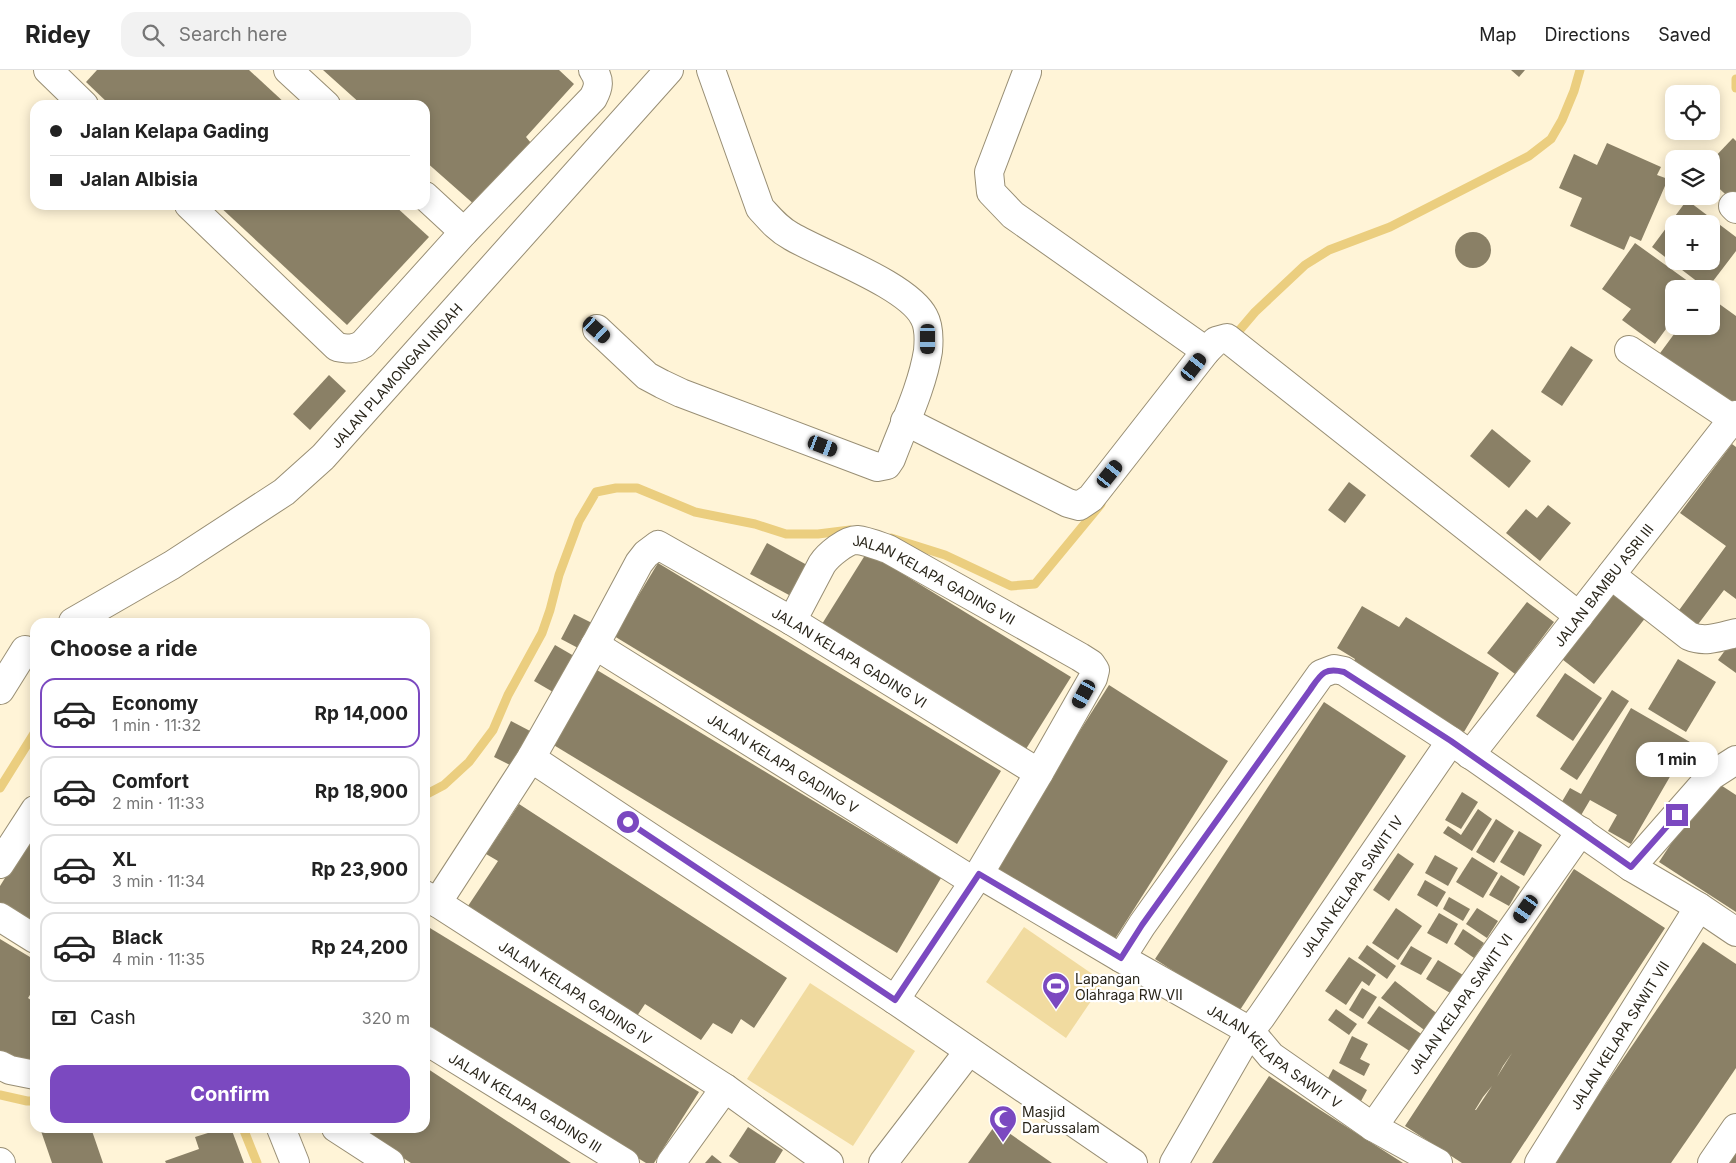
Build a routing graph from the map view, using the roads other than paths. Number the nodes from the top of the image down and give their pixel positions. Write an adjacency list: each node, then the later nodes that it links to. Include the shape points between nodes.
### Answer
1 (48, 70): 7 (street)
2 (288, 70): 8 (street)
3 (593, 70): 11 (street, via 598,78 598,89 593,98)
4 (669, 70): 19 (street, JALAN PLAMONGAN INDAH, via 323,457 284,492 172,565)
5 (711, 70): 16 (street, via 760,208 776,226 792,237 879,280 914,304 924,316 928,350)
6 (1028, 72): 13 (street, via 990,172 991,192 1013,214)
7 (79, 100)
8 (321, 100)
9 (430, 201): 11 (street)
10 (194, 210): 11 (street, via 337,347 347,349 363,344)
11 (464, 232)
12 (597, 330): 16 (street, via 647,376 662,384 876,467 887,465 891,459)
13 (1227, 347): 16 (street, via 1091,498 1079,506); 18 (street)
14 (1629, 350): 15 (street)
15 (1735, 418): 17 (street, JALAN BAMBU ASRI III)
16 (905, 421)
17 (1611, 575): 18 (street, JALAN BAMBU ASRI III); 21 (street, via 1689,636 1712,639)
18 (1579, 616): 25 (street, JALAN BAMBU ASRI III)
19 (79, 618)
20 (792, 622): 22 (street, JALAN KELAPA GADING VI, via 658,546 638,563); 28 (street, JALAN KELAPA GADING VI); 28 (street, JALAN KELAPA GADING VII, via 827,557 858,540 888,549 1080,657 1095,670 1093,678)
21 (1736, 633)
22 (595, 645): 26 (street); 33 (street, JALAN KELAPA GADING V)
23 (20, 649): 24 (street)
24 (0, 690)
25 (1460, 748): 30 (street); 39 (street, via 1344,672 1334,669 1321,674); 41 (street, JALAN KELAPA SAWIT IV)
26 (531, 758): 34 (street); 40 (street)
27 (1736, 760): 32 (street, via 1711,776)
28 (1039, 773): 33 (street)
29 (30, 818): 31 (street)
30 (1581, 830): 32 (street); 47 (street, JALAN KELAPA SAWIT VI)
31 (0, 864)
32 (1631, 867): 35 (street)
33 (976, 878): 39 (street, JALAN KELAPA SAWIT V); 40 (street)
34 (431, 899): 46 (street, JALAN KELAPA GADING IV)
35 (1700, 907): 37 (street); 60 (street, JALAN KELAPA SAWIT VII)
36 (0, 917): 38 (street)
37 (1736, 932)
38 (30, 936)
39 (1121, 958): 41 (street, JALAN KELAPA SAWIT V)
40 (895, 1000): 43 (street)
41 (1250, 1031): 47 (street, JALAN KELAPA SAWIT V, via 1271,1056); 58 (street, JALAN KELAPA SAWIT IV)
42 (430, 1043): 53 (street, JALAN KELAPA GADING III)
43 (969, 1051): 56 (street); 57 (street)
44 (0, 1065): 45 (street)
45 (30, 1075)
46 (725, 1088): 54 (street); 55 (street, JALAN KELAPA GADING IV)
47 (1373, 1127): 59 (street, JALAN KELAPA SAWIT V)
48 (1736, 1128): 61 (street)
49 (283, 1133): 51 (street)
50 (344, 1133): 52 (street)
51 (295, 1163)
52 (390, 1163)
53 (625, 1163)
54 (671, 1163)
55 (829, 1163)
56 (883, 1163)
57 (1133, 1163)
58 (1174, 1163)
59 (1438, 1163)
60 (1539, 1163)
61 (1712, 1163)

